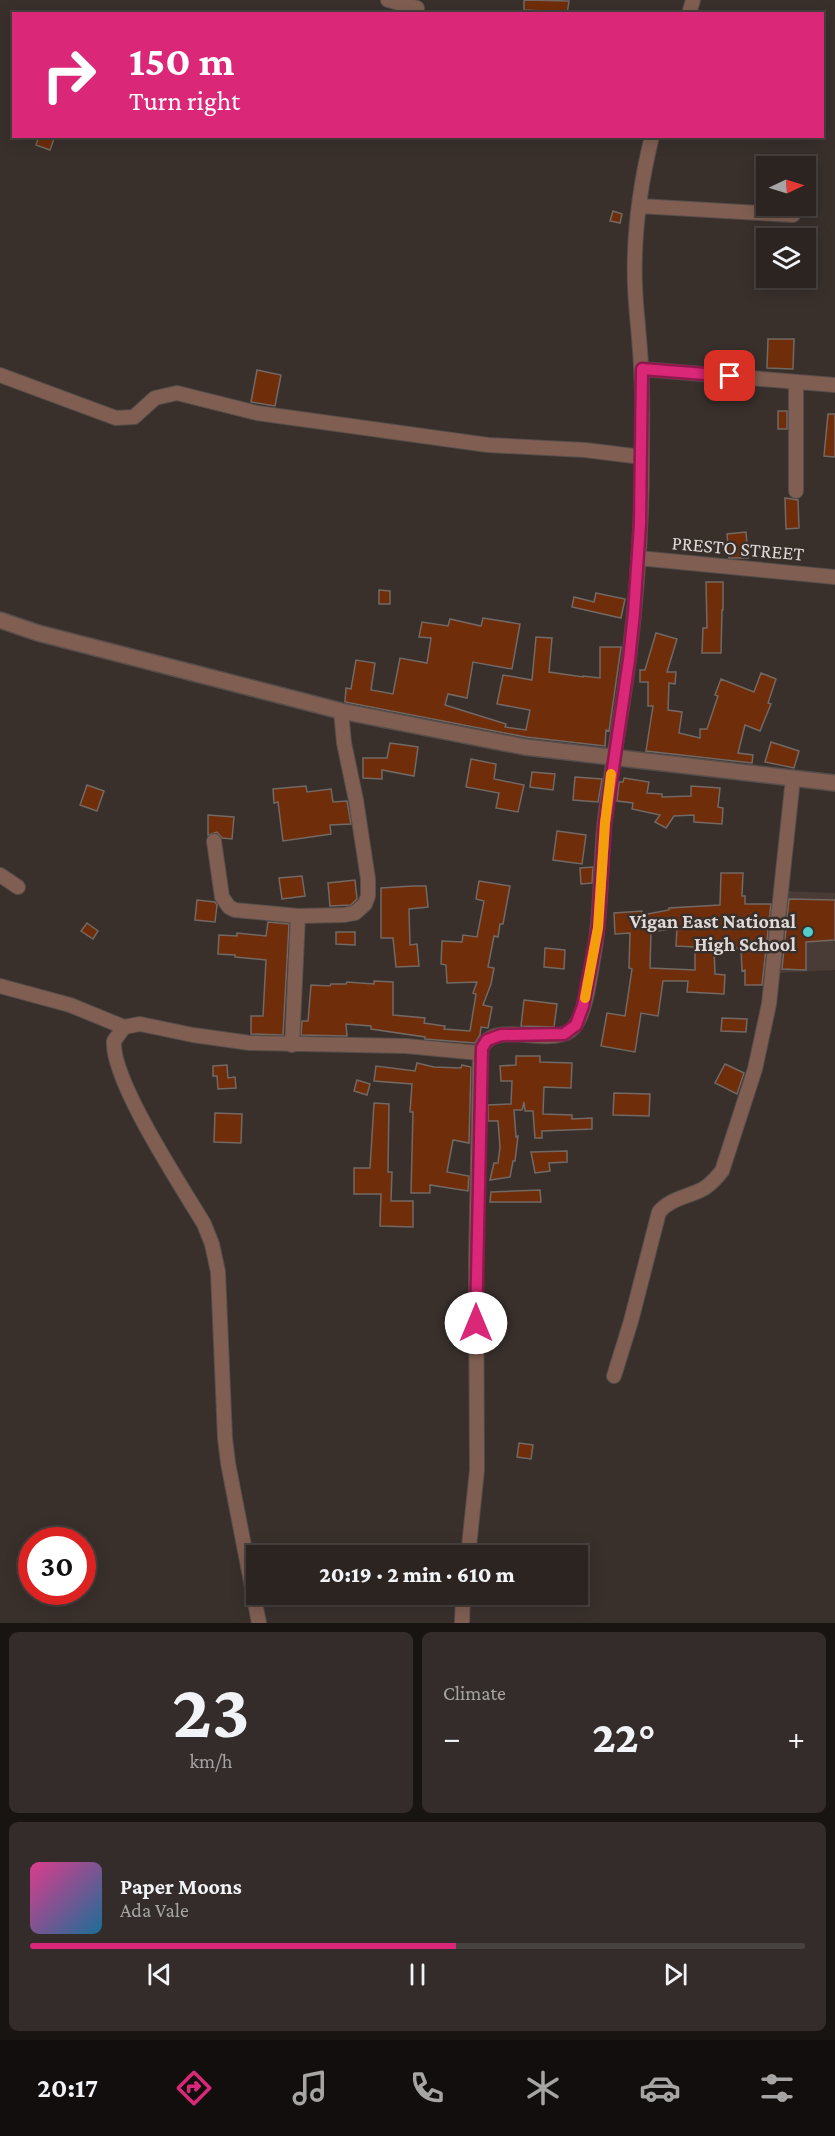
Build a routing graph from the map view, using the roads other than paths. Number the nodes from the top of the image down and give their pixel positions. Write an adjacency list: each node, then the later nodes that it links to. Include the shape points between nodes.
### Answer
1 (388, 0): 2 (street)
2 (417, 9)
3 (652, 138): 4 (street)
4 (639, 206): 5 (street); 6 (street, via 635,285)
5 (756, 213)
6 (642, 369): 8 (street); 10 (street)
7 (0, 375): 10 (street, via 116,418 134,417 156,398 177,393 257,413 488,446)
8 (796, 382): 9 (street); 11 (street)
9 (835, 385)
10 (642, 457): 12 (street)
11 (796, 491)
12 (638, 558): 13 (street, PRESTO STREET); 16 (street, via 629,660)
13 (835, 577)
14 (0, 620): 15 (street)
15 (341, 711): 16 (street, via 525,747); 22 (street, via 368,896 355,913)
16 (614, 756): 17 (street); 26 (street, via 598,928 581,1016 564,1034 492,1037)
17 (793, 778): 18 (street); 27 (street, via 769,1004 755,1069 722,1171 702,1189 667,1203 659,1212)
18 (835, 783)
19 (214, 841): 22 (street, via 222,897 229,907)
20 (0, 875): 21 (street)
21 (18, 887)
22 (298, 916): 25 (street)
23 (0, 986): 24 (street, via 70,1005)
24 (124, 1027): 25 (street, via 140,1024 205,1037); 30 (street, via 114,1041 115,1060 147,1128 212,1244 218,1272 225,1438)
25 (292, 1045): 26 (street, via 406,1046)
26 (480, 1053): 28 (street, via 477,1470)
27 (614, 1376)
28 (469, 1545)
29 (463, 1605): 31 (street)
30 (259, 1623)
31 (462, 1623)

